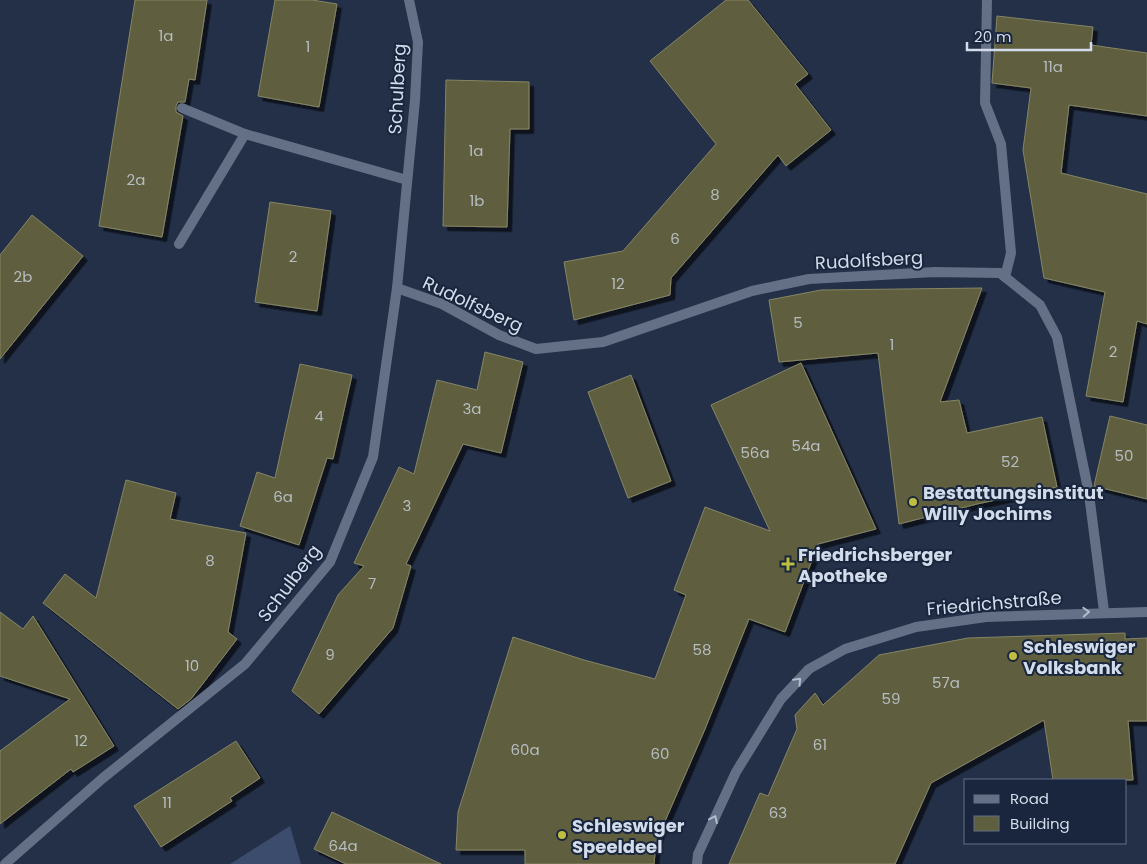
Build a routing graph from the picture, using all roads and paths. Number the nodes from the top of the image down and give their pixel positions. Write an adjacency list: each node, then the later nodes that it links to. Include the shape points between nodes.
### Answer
1 (409, 0): 5 (street, Schulberg, via 418,42 416,100)
2 (987, 0): 7 (street, via 985,103 1001,144 1011,253)
3 (182, 108): 4 (street)
4 (245, 134): 5 (street); 6 (street)
5 (407, 180): 8 (street, Schulberg)
6 (179, 244)
7 (1005, 277): 8 (street, Rudolfsberg, via 1000,273 935,272 809,279 752,291 603,342 536,350 499,335 442,304); 9 (street, Rudolfsberg, via 1040,305 1057,337 1089,494)
8 (396, 288): 11 (street, Schulberg, via 373,457 330,562 245,664 104,778)
9 (1104, 611): 10 (street, Friedrichstraße); 12 (street, Friedrichstraße, one-way to 9, via 698,854 736,772 781,699 808,669 845,649 916,627 986,617)
10 (1147, 612)
11 (5, 864)
12 (697, 864)

